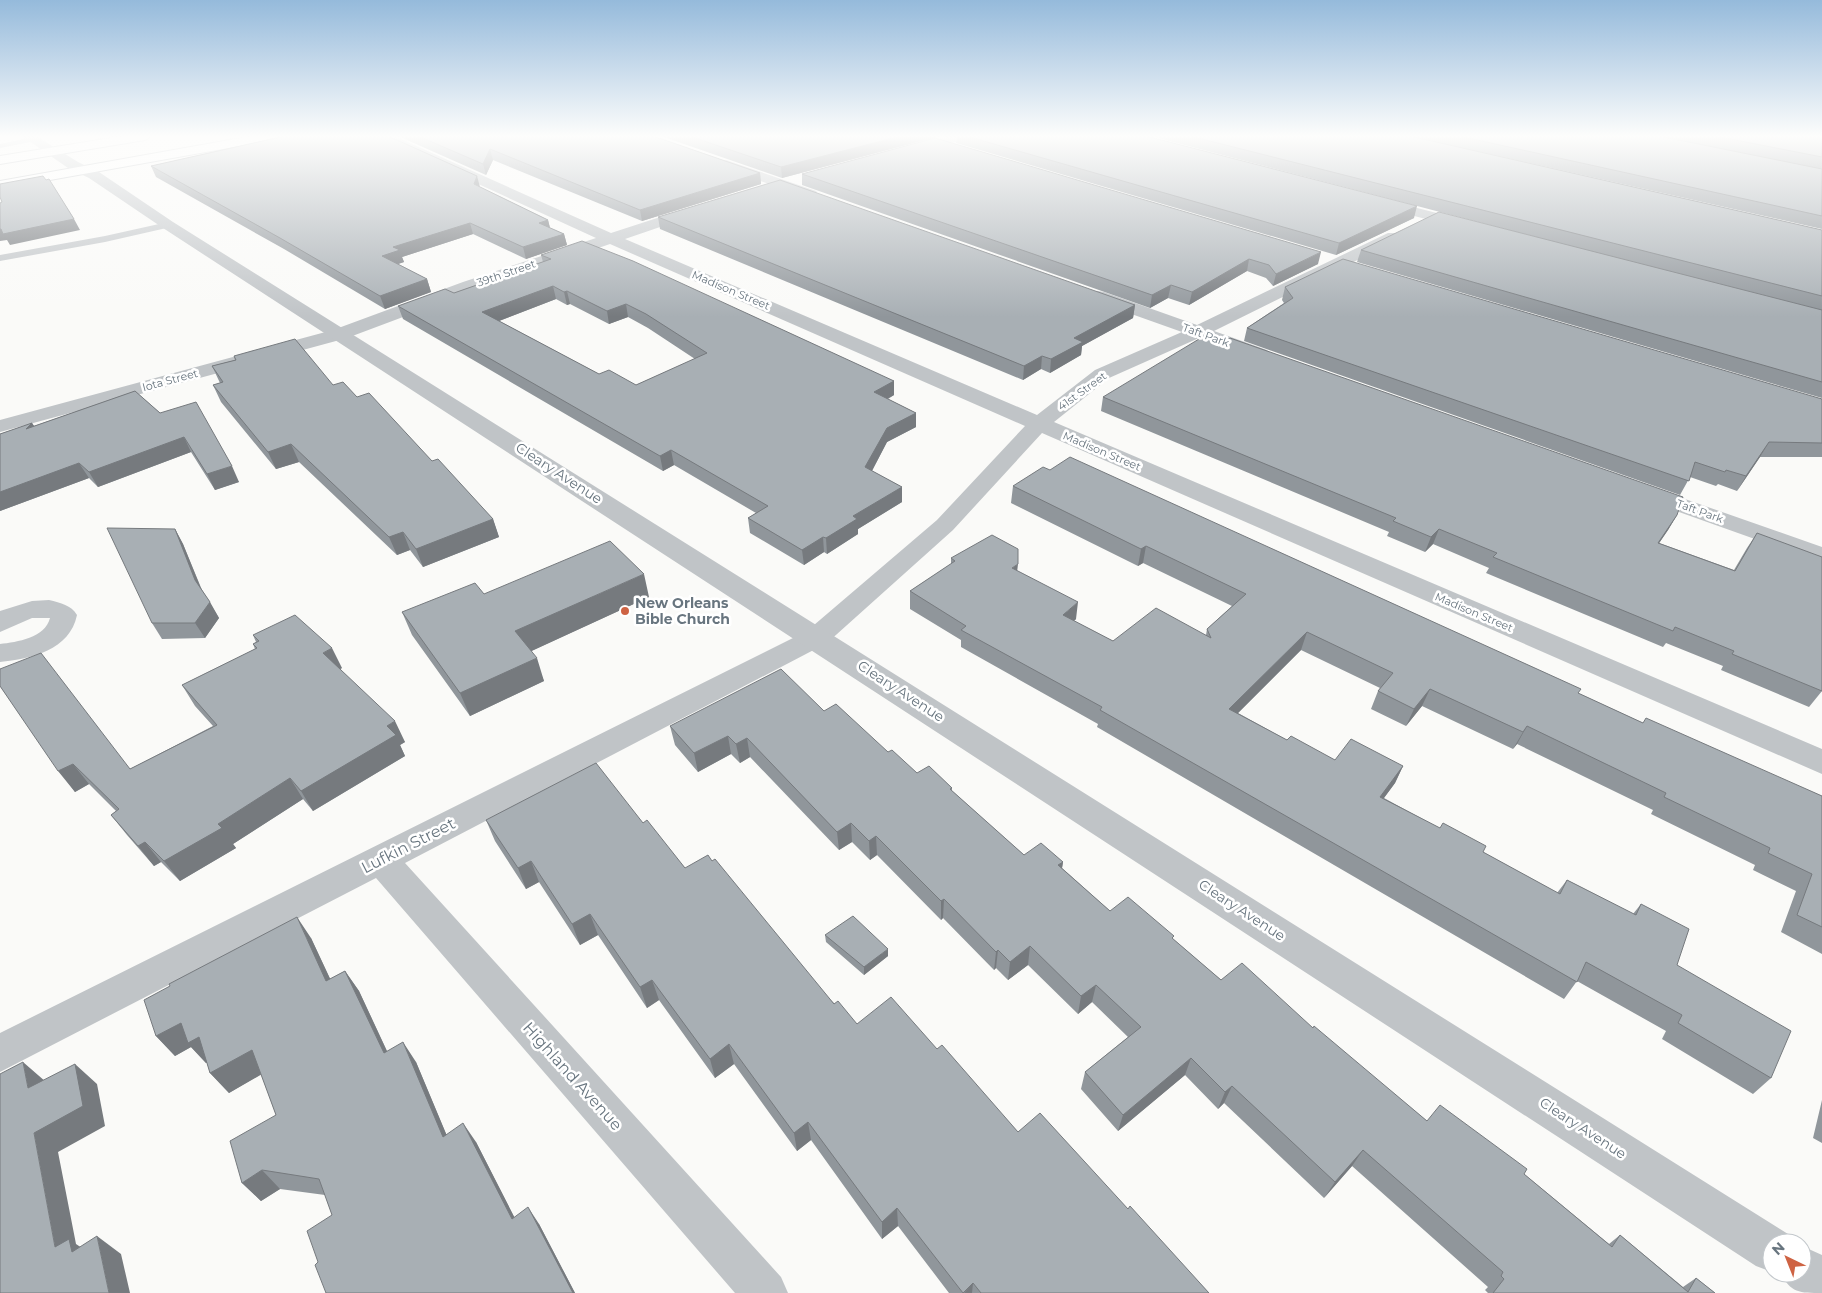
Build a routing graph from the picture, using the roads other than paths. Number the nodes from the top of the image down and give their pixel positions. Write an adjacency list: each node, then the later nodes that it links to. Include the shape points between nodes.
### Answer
1 (126, 196): 8 (street, Cleary Avenue)
2 (517, 196): 10 (street, Madison Street)
3 (816, 196): 5 (street)
4 (1367, 199): 7 (street)
5 (832, 202)
6 (704, 208): 10 (street, 39th Street)
7 (1433, 216): 9 (street); 13 (street, 41st Street)
8 (168, 225): 11 (lane, via 105,240); 14 (street, Cleary Avenue)
9 (1481, 229)
10 (609, 238): 14 (street, 39th Street); 16 (street, Madison Street)
11 (0, 258)
12 (1086, 292): 13 (street, Taft Park)
13 (1198, 332): 15 (street, Taft Park); 16 (street, 41st Street, via 1102,374)
14 (340, 334): 17 (street, Iota Street); 21 (street, Cleary Avenue)
15 (1273, 359)
16 (1039, 424): 21 (street, 41st Street, via 945,525); 23 (street, Madison Street)
17 (0, 426)
18 (1626, 485): 19 (street, Taft Park)
19 (1822, 555)
20 (0, 623): 22 (street, via 18,614 48,608 64,615 58,631 46,640)
21 (816, 637): 24 (street, Lufkin Street); 26 (street, Cleary Avenue)
22 (0, 653)
23 (1822, 762)
24 (381, 860): 25 (street, Lufkin Street); 27 (street, Highland Avenue)
25 (0, 1053)
26 (1762, 1244)
27 (765, 1293)

